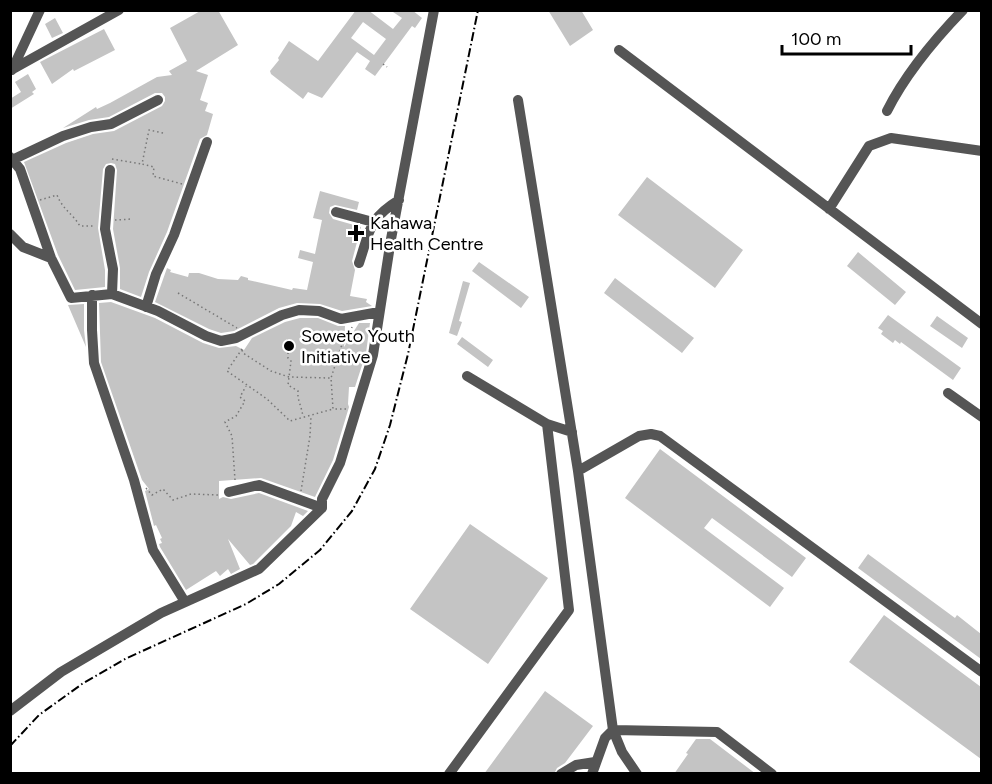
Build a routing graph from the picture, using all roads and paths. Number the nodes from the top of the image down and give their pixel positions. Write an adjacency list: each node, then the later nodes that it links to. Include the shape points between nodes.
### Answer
1 (40, 10): 8 (street)
2 (119, 10): 8 (street)
3 (434, 10): 19 (street)
4 (963, 10): 11 (street, via 897,91)
5 (619, 50): 21 (street)
6 (383, 64): 7 (path)
7 (387, 67)
8 (12, 71)
9 (159, 100): 15 (street, via 111,124 63,136)
10 (518, 100): 50 (street)
11 (888, 111)
12 (163, 133): 16 (path, via 149,130)
13 (207, 142): 18 (street)
14 (981, 151): 21 (street, via 891,138 869,146)
15 (11, 159): 20 (street, via 20,169)
16 (142, 164): 17 (path, via 112,158); 18 (path, via 154,167 153,176)
17 (110, 170): 25 (street)
18 (191, 187): 32 (street)
19 (399, 200): 24 (street, via 384,208); 33 (street)
20 (31, 202): 25 (path, via 57,195 62,208 80,226); 27 (street)
21 (829, 209): 35 (street)
22 (336, 212): 24 (street)
23 (132, 219): 25 (path)
24 (373, 222): 28 (street)
25 (105, 223): 30 (street, via 113,269)
26 (10, 234): 27 (street, via 23,247)
27 (51, 258): 31 (street, via 71,297)
28 (359, 264)
29 (178, 293): 36 (path)
30 (112, 294): 31 (street); 32 (street)
31 (92, 295): 52 (street, via 94,363)
32 (146, 307): 36 (street, via 216,341)
33 (379, 312): 34 (street); 45 (street, via 373,356)
34 (354, 317): 36 (street, via 341,319 319,311 299,310); 41 (path)
35 (981, 324)
36 (241, 336): 38 (path)
37 (288, 339): 39 (path)
38 (242, 349): 39 (path, via 271,371); 42 (path, via 227,371)
39 (289, 376): 41 (path); 47 (path, via 288,385 298,391)
40 (467, 376): 49 (street)
41 (331, 378): 44 (path)
42 (247, 386): 47 (path, via 290,421); 53 (path, via 240,398 245,401 236,416 225,422 232,436 236,475)
43 (948, 393): 48 (street)
44 (333, 409): 45 (path); 46 (path)
45 (356, 410): 55 (street)
46 (311, 415): 47 (path); 54 (path)
47 (303, 417)
48 (981, 417)
49 (547, 424): 50 (street); 61 (street, via 569,609)
50 (572, 432): 51 (street)
51 (578, 471): 57 (street, via 639,436 660,436); 59 (street)
52 (136, 491): 53 (path, via 147,487 153,495 163,489 172,500 191,494 219,496); 56 (street, via 153,550)
53 (231, 492): 54 (street, via 259,485)
54 (299, 500): 55 (street)
55 (322, 508): 56 (street, via 259,569)
56 (184, 602): 58 (street, via 61,672)
57 (981, 672)
58 (10, 711)
59 (613, 730): 60 (street, via 604,738); 63 (street); 64 (street, via 717,732)
60 (594, 768): 62 (street, via 576,765)
61 (449, 774)
62 (561, 774)
63 (637, 774)
64 (772, 774)

